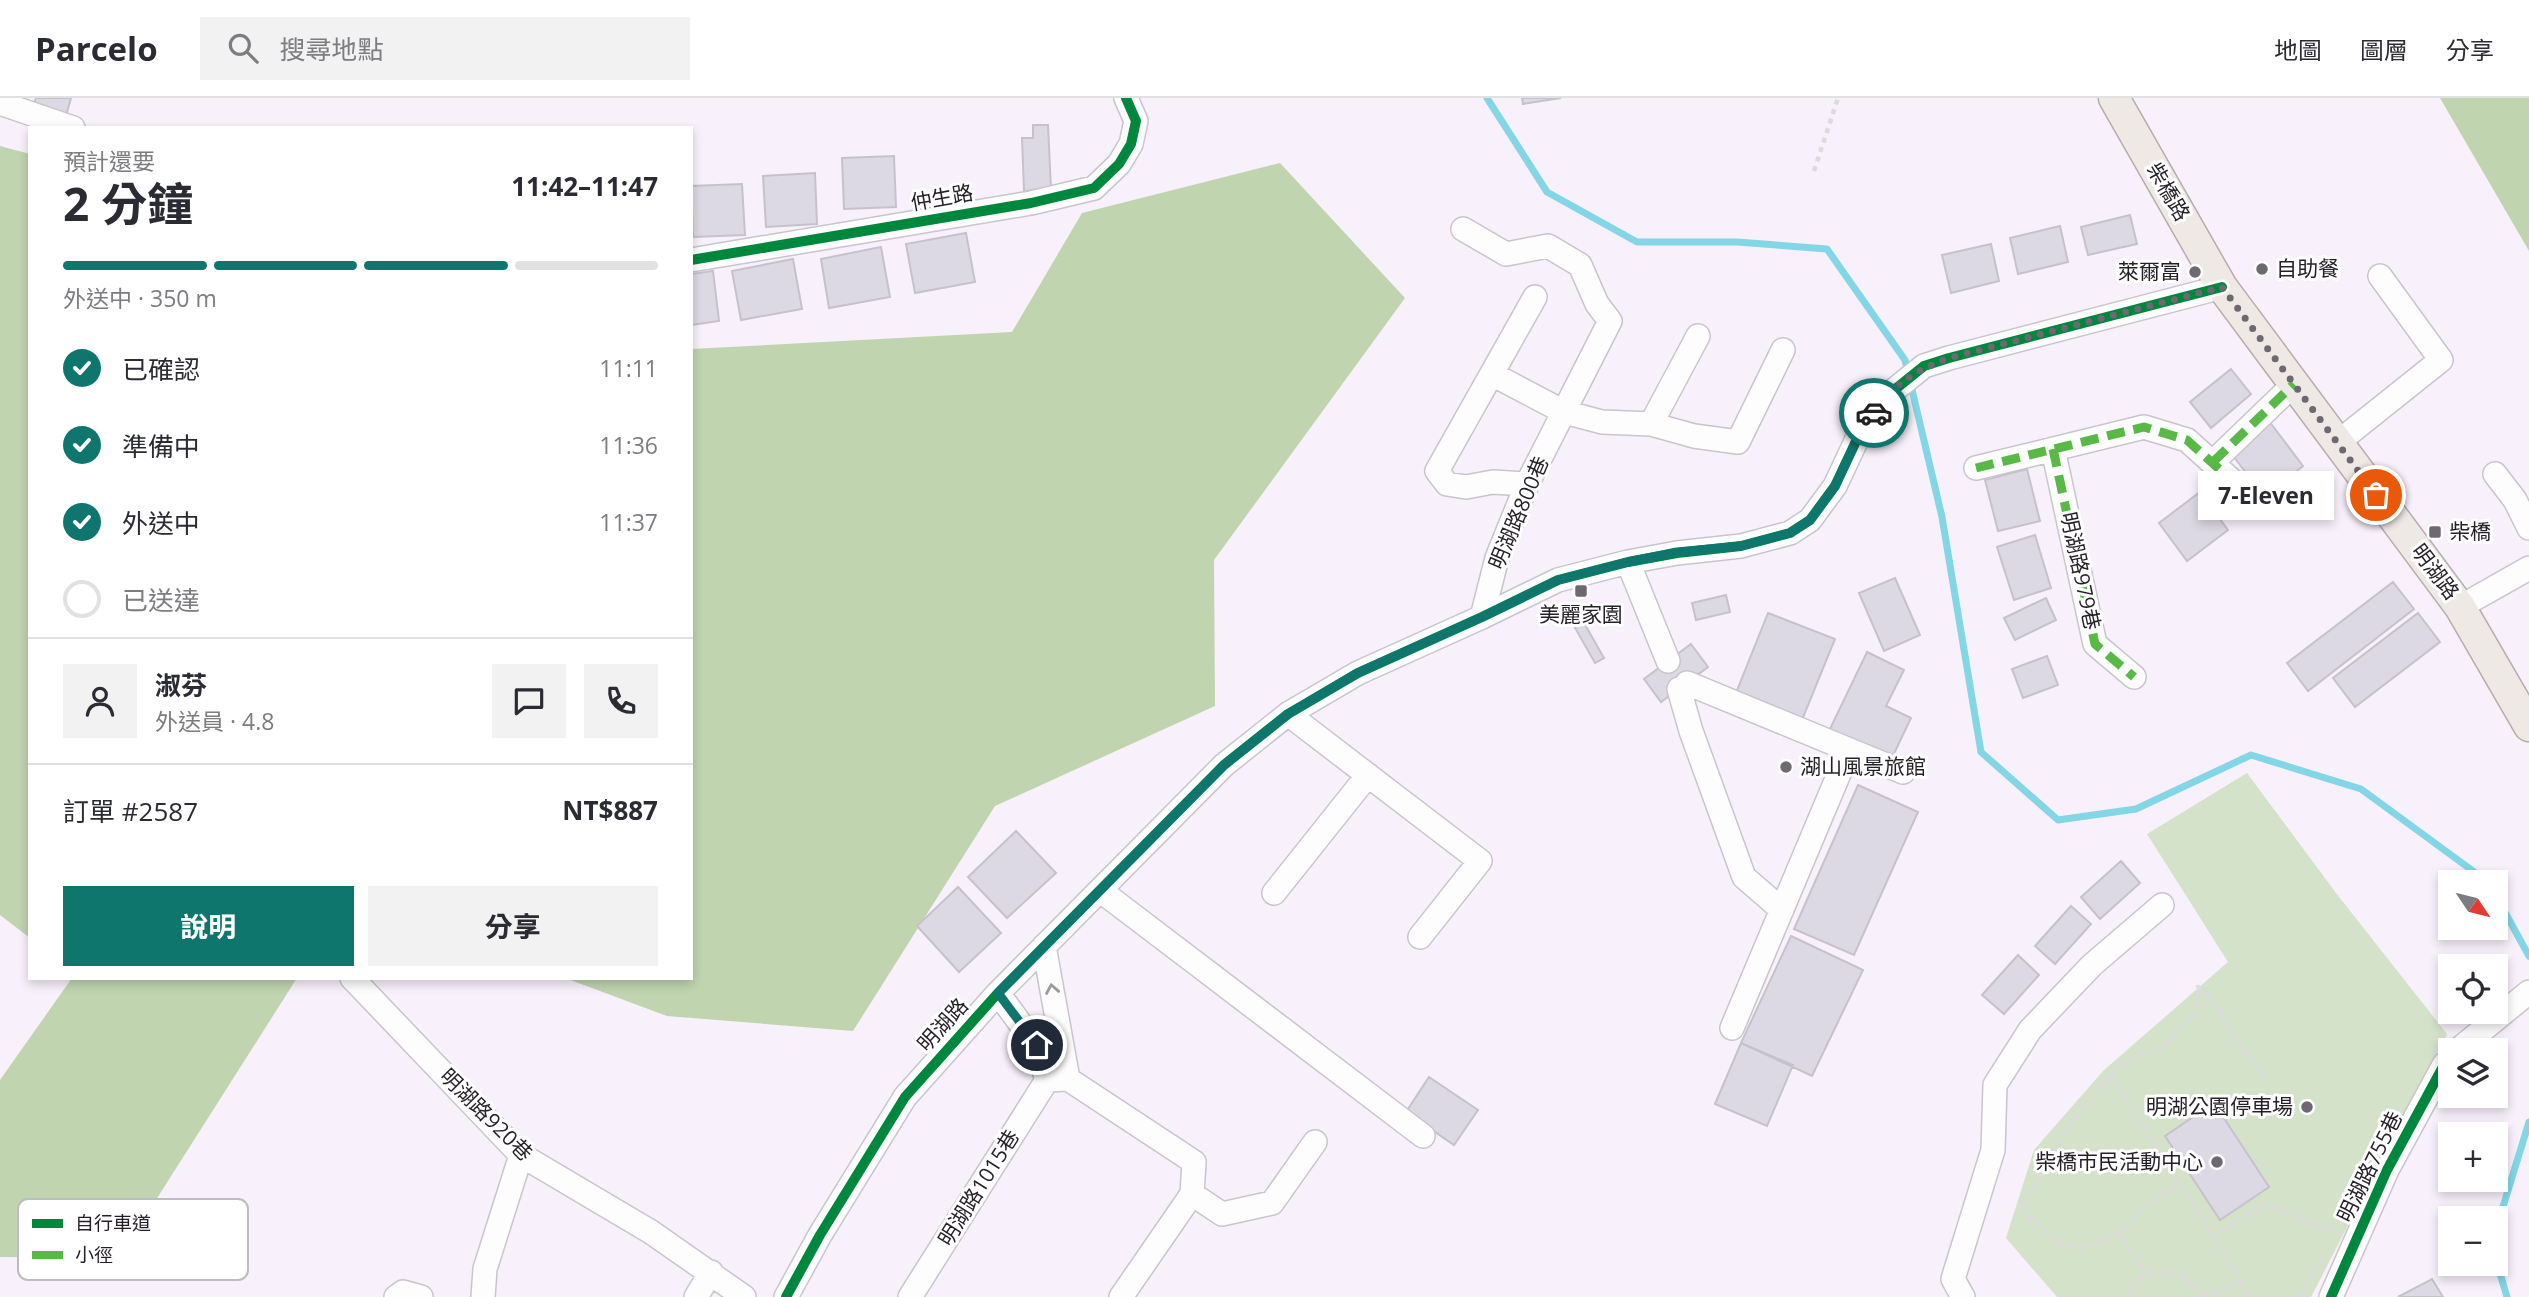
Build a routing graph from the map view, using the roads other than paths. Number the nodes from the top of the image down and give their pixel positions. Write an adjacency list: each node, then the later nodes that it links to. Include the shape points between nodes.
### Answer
1 (1126, 98): 6 (street, 仲生路, via 1136,121 1130,144 1119,164 1094,188 1031,203)
2 (2114, 98): 8 (main road, 柴橋路)
3 (0, 103): 4 (street)
4 (67, 126)
5 (1463, 229): 14 (street, 明湖路800巷, via 1506,254 1548,246 1580,265 1610,321)
6 (693, 260)
7 (2380, 276): 16 (street, via 2441,360)
8 (2222, 287): 13 (main road, 明湖路); 24 (street, 明湖路, via 1924,366 1883,400 1858,437 1835,486 1810,520 1790,533 1741,546)
9 (1535, 297): 12 (street)
10 (1698, 336): 15 (street)
11 (1783, 350): 15 (street, via 1738,442)
12 (1492, 374): 14 (street); 21 (street, via 1437,471 1447,484 1466,487 1493,482)
13 (2294, 384): 16 (main road, 明湖路); 18 (street)
14 (1564, 412): 15 (street, via 1602,422); 21 (street, 明湖路800巷)
15 (1651, 424)
16 (2337, 443): 26 (main road, 明湖路)
17 (2053, 449): 18 (street, via 2144,427 2187,440); 19 (street); 29 (street, 明湖路979巷, via 2095,644)
18 (2213, 462): 22 (street)
19 (1976, 468)
20 (2495, 474): 23 (street)
21 (1527, 484): 27 (street, 明湖路800巷, via 1497,558)
22 (2249, 496)
23 (2529, 527)
24 (1628, 562): 27 (street, 明湖路, via 1558,580); 28 (street)
25 (2529, 568): 26 (street)
26 (2460, 607): 31 (main road, 明湖路)
27 (1482, 617): 30 (street, 明湖路, via 1357,673)
28 (1668, 661)
29 (2134, 677)
30 (1288, 714): 34 (street); 35 (street, 明湖路, via 1224,765)
31 (2529, 726)
32 (1849, 750): 33 (street); 38 (street); 38 (street, via 1683,686 1691,731 1744,877)
33 (1903, 772)
34 (1368, 775): 36 (street); 39 (street, via 1480,861)
35 (1101, 891): 40 (street, 明湖路); 48 (street)
36 (1274, 893)
37 (2162, 905): 61 (street, via 2092,965 2030,1030 1995,1085 1993,1150 1954,1279)
38 (1782, 910): 44 (street)
39 (1420, 937)
40 (1044, 946): 43 (street, 明湖路); 47 (street, one-way to 40)
41 (354, 980): 50 (street, 明湖路920巷)
42 (2529, 992): 45 (street)
43 (998, 993): 47 (street); 58 (street, 明湖路, via 905,1097)
44 (1732, 1028)
45 (2473, 1038)
46 (2438, 1076): 62 (street, 明湖路755巷, via 2387,1170)
47 (1057, 1080): 51 (street, via 1194,1162); 59 (street, 明湖路1015巷)
48 (1423, 1136)
49 (1315, 1142): 51 (street, via 1272,1203 1222,1214)
50 (521, 1155): 52 (street, 明湖路920巷); 55 (street, via 485,1269)
51 (1192, 1194): 60 (street)
52 (711, 1272): 56 (street); 57 (street, 明湖路920巷)
53 (396, 1297): 54 (street, via 403,1292)
54 (421, 1297)
55 (483, 1297)
56 (696, 1297)
57 (744, 1297)
58 (786, 1297)
59 (910, 1297)
60 (1121, 1297)
61 (1963, 1297)
62 (2331, 1297)

